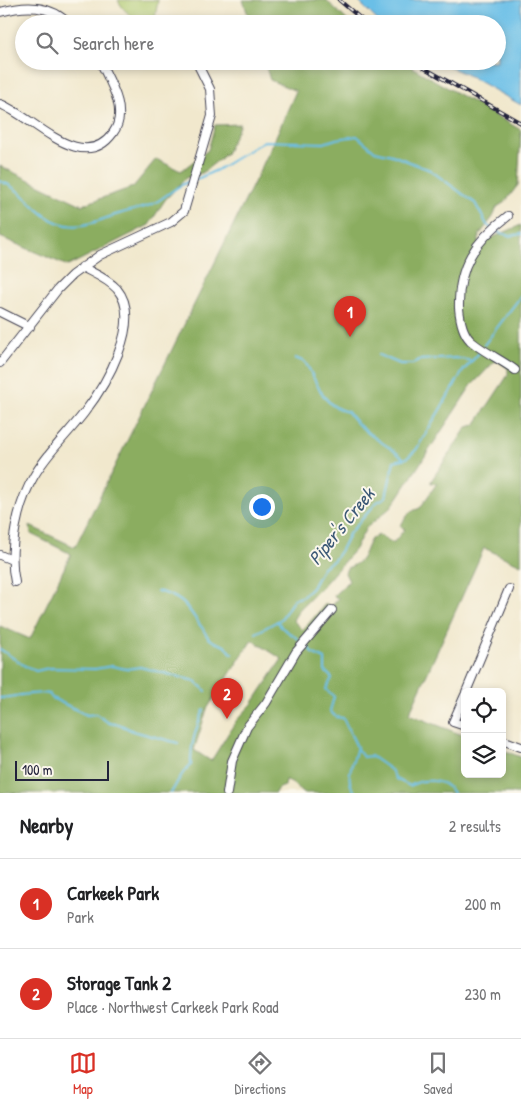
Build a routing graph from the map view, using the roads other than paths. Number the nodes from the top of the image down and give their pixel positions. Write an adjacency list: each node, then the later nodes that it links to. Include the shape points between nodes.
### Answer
1 (0, 12): 2 (street, via 25,7 40,8)
2 (57, 15)
3 (104, 70): 5 (street, via 118,106 118,123 106,141 92,149 73,147)
4 (200, 70): 7 (street, via 210,89 213,107 184,211 171,222 100,255)
5 (0, 104)
6 (508, 216): 11 (street, via 473,250 463,270 460,314 470,342)
7 (82, 267): 9 (street, via 58,290); 13 (street, via 107,281 120,294 127,312 126,333 93,400 29,484 20,510)
8 (0, 312): 9 (street)
9 (30, 327): 10 (street)
10 (0, 363)
11 (516, 370)
12 (0, 555): 13 (street)
13 (12, 560): 14 (street)
14 (15, 582)
15 (509, 589): 17 (street)
16 (332, 610): 22 (street, via 296,652 248,727 232,761)
17 (467, 688)
18 (461, 703): 19 (street, via 453,722)
19 (461, 725)
20 (506, 741): 21 (street)
21 (521, 747)
22 (227, 793)

